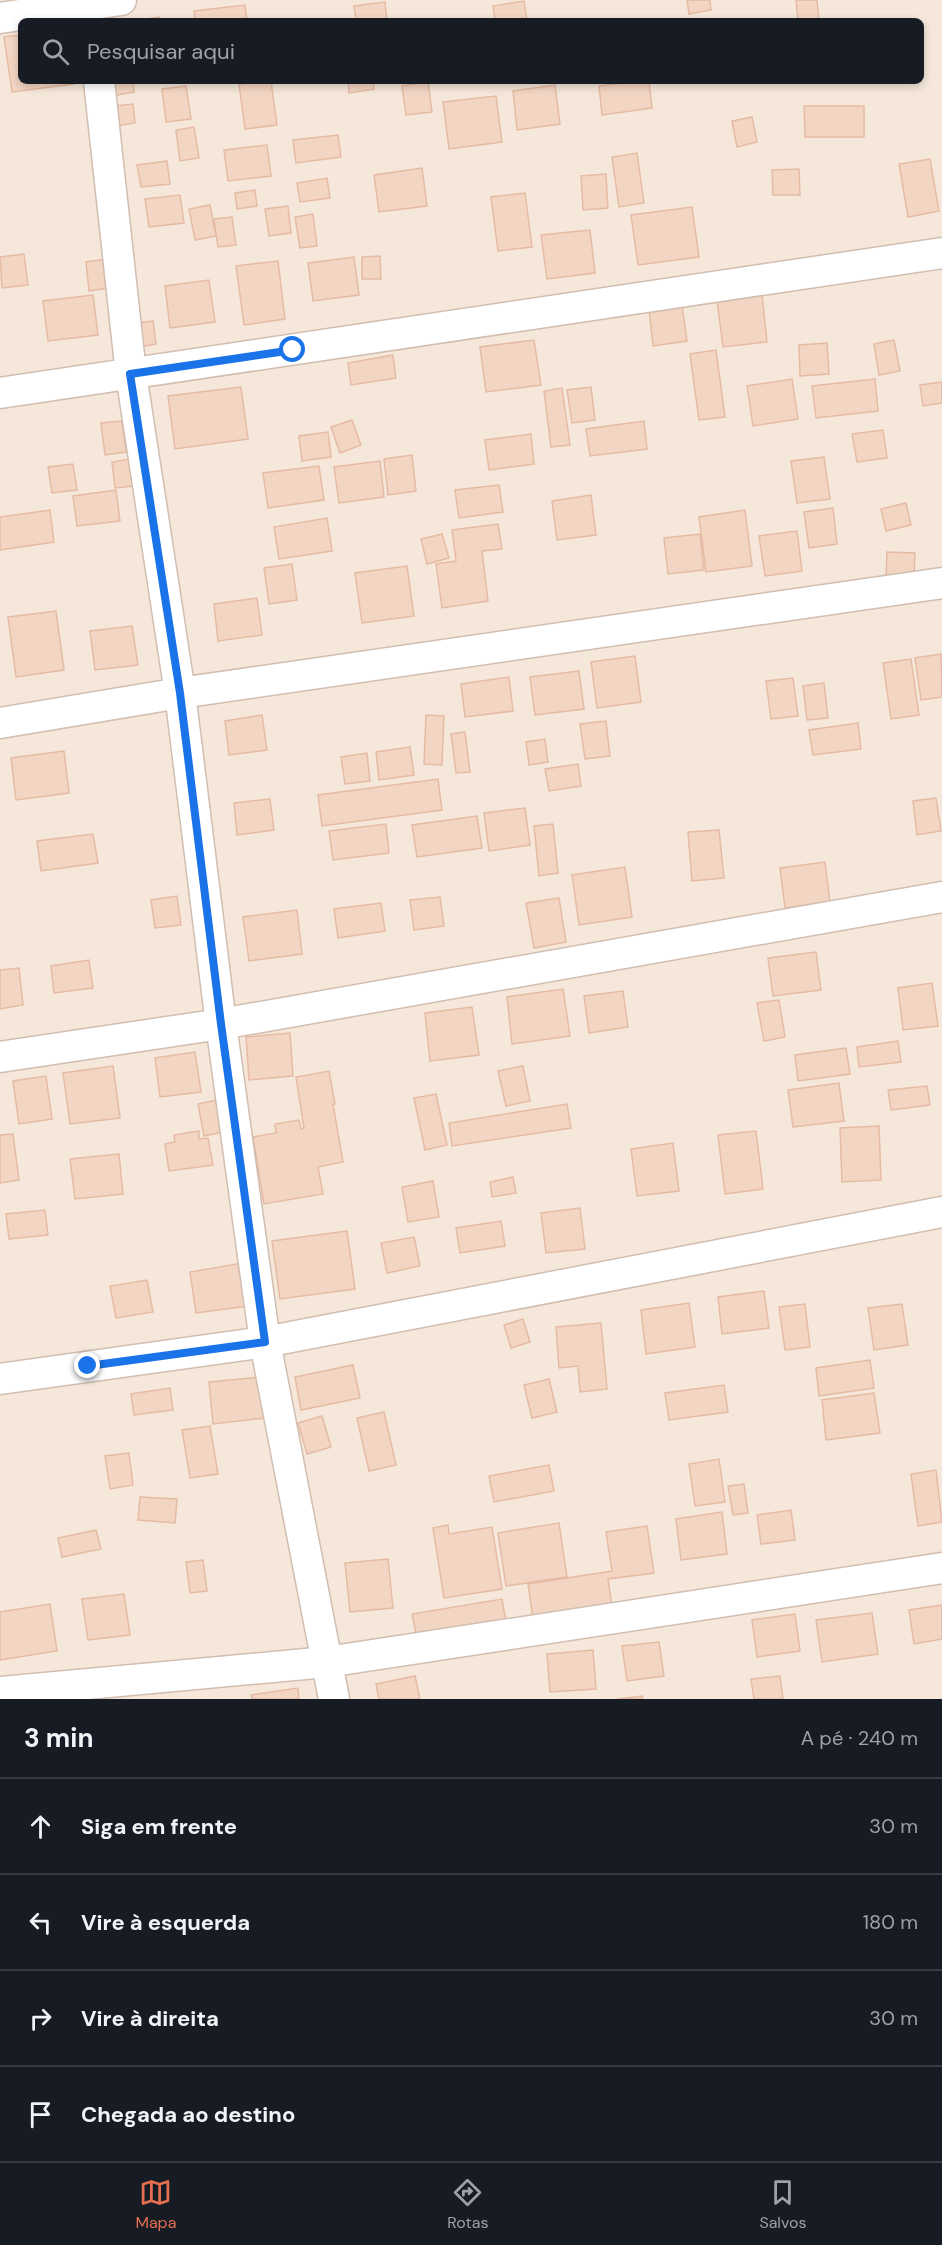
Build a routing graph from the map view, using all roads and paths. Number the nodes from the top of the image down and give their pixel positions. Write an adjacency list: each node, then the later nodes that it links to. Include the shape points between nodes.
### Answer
1 (121, 0): 2 (street)
2 (91, 9): 3 (street)
3 (0, 18)
4 (99, 84): 6 (street)
5 (942, 253): 6 (street)
6 (130, 374): 7 (street); 9 (street)
7 (0, 393)
8 (942, 583): 9 (street)
9 (180, 693): 10 (street); 12 (street)
10 (0, 723)
11 (942, 897): 12 (street)
12 (221, 1024): 13 (street); 15 (street)
13 (0, 1057)
14 (942, 1212): 15 (street)
15 (265, 1342): 16 (street); 18 (street)
16 (0, 1379)
17 (942, 1568): 18 (street)
18 (327, 1662): 19 (street); 20 (street)
19 (0, 1692)
20 (334, 1699)

